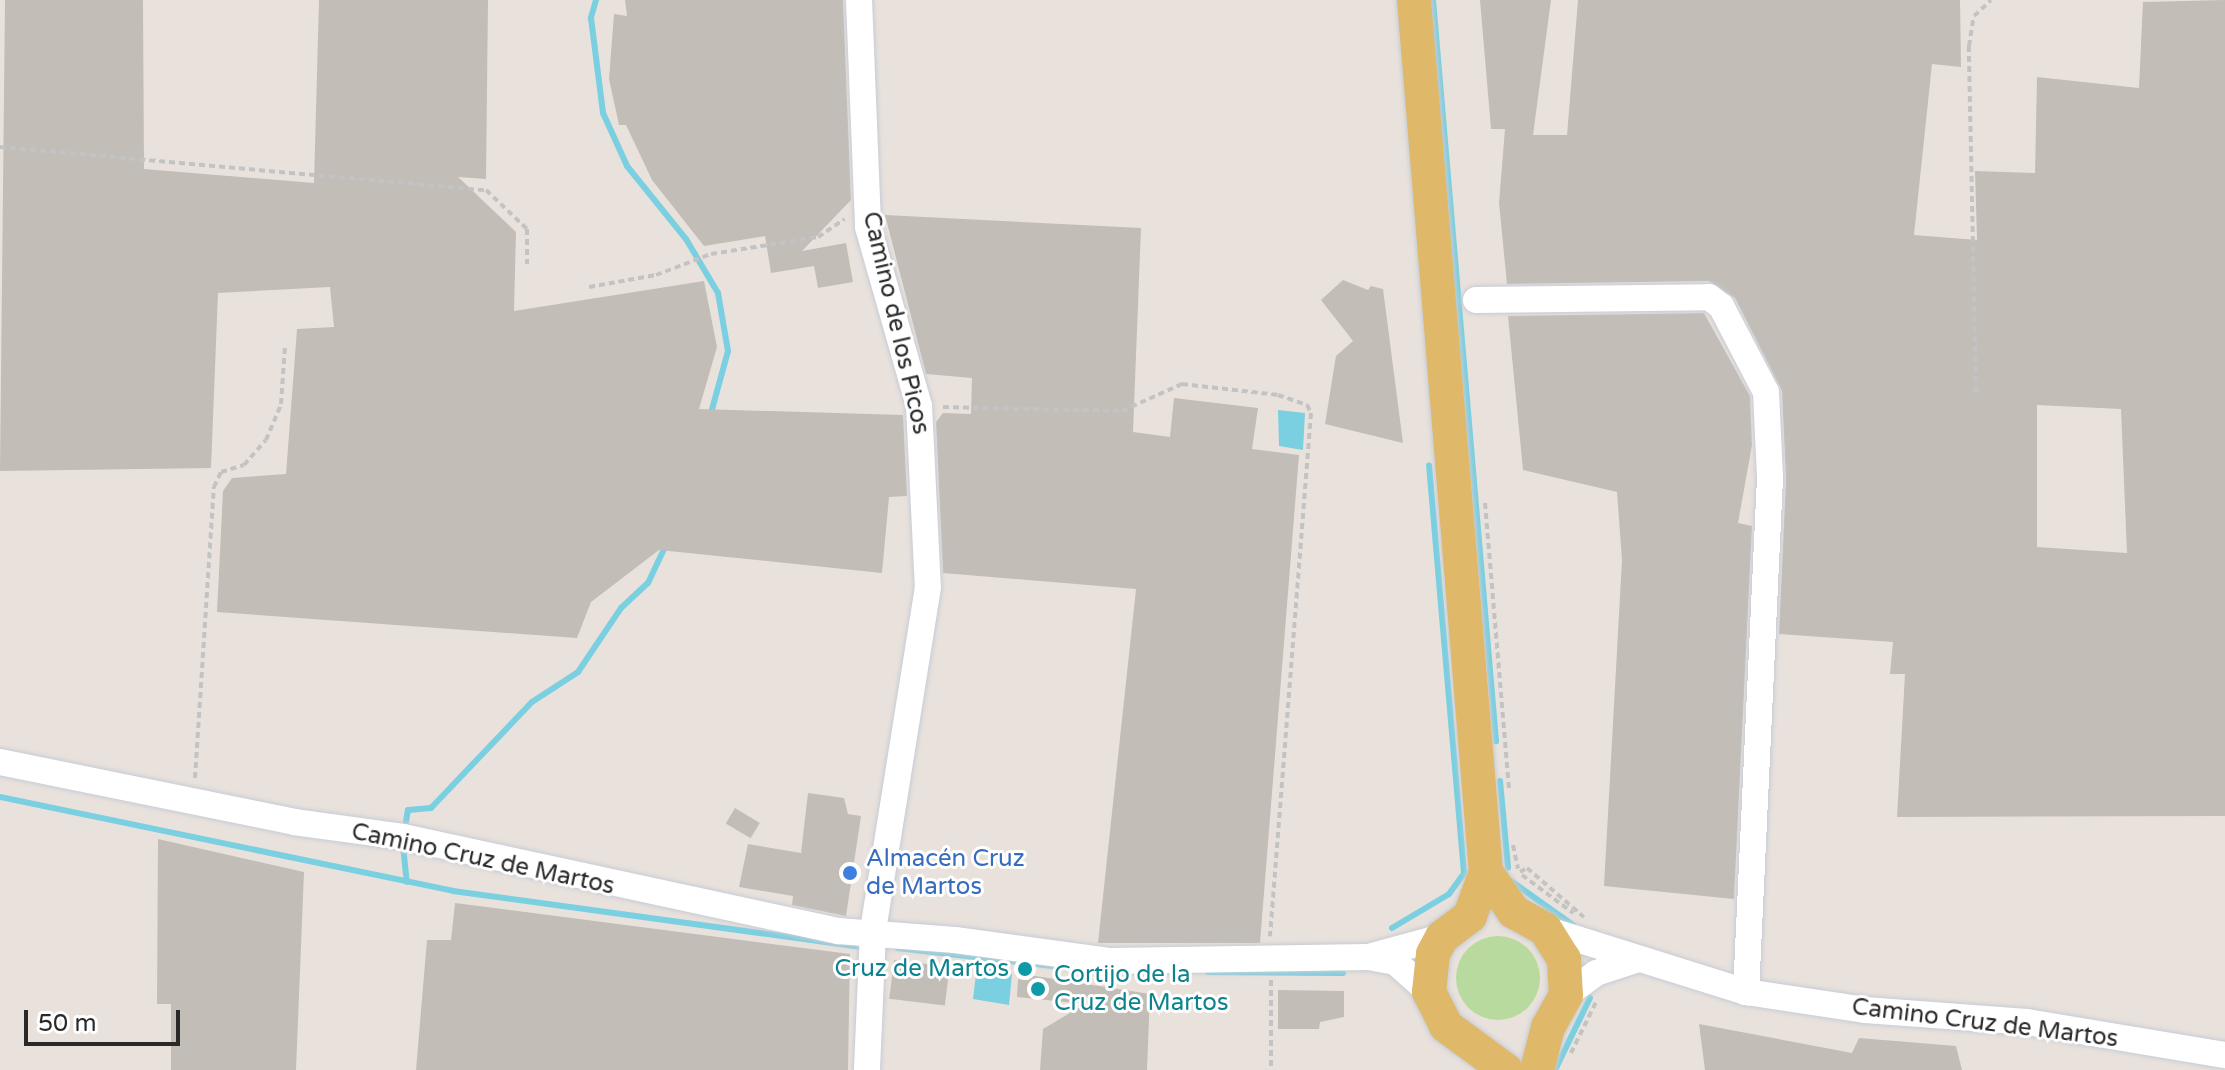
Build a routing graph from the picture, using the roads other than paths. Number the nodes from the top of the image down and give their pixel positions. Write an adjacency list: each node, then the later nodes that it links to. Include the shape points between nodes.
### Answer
1 (859, 0): 10 (street, Camino de los Picos, via 868,227 919,406 928,587)
2 (1414, 0): 5 (main road)
3 (1476, 300): 14 (street, via 1709,297 1721,306 1766,392 1770,478)
4 (0, 762): 10 (street, Camino Cruz de Martos, via 294,822 403,837 838,931)
5 (1486, 872): 6 (main road); 7 (main road)
6 (1514, 912): 7 (street); 8 (main road)
7 (1470, 916): 9 (main road)
8 (1545, 929): 11 (street); 15 (main road, via 1564,959)
9 (1442, 937): 12 (street); 13 (main road, via 1428,973)
10 (872, 943): 12 (street, via 1270,973); 20 (street, Camino de los Picos)
11 (1597, 956): 14 (street, via 1635,960); 15 (street)
12 (1368, 957): 13 (street, via 1395,962)
13 (1429, 992): 17 (main road, via 1446,1026)
14 (1746, 992): 18 (street, Camino Cruz de Martos, via 1865,1010 2027,1022)
15 (1566, 995): 16 (main road)
16 (1548, 1027): 17 (main road, via 1528,1042 1503,1049); 19 (main road)
17 (1478, 1046): 21 (main road)
18 (2225, 1055)
19 (1553, 1064)
20 (867, 1070)
21 (1506, 1070)

